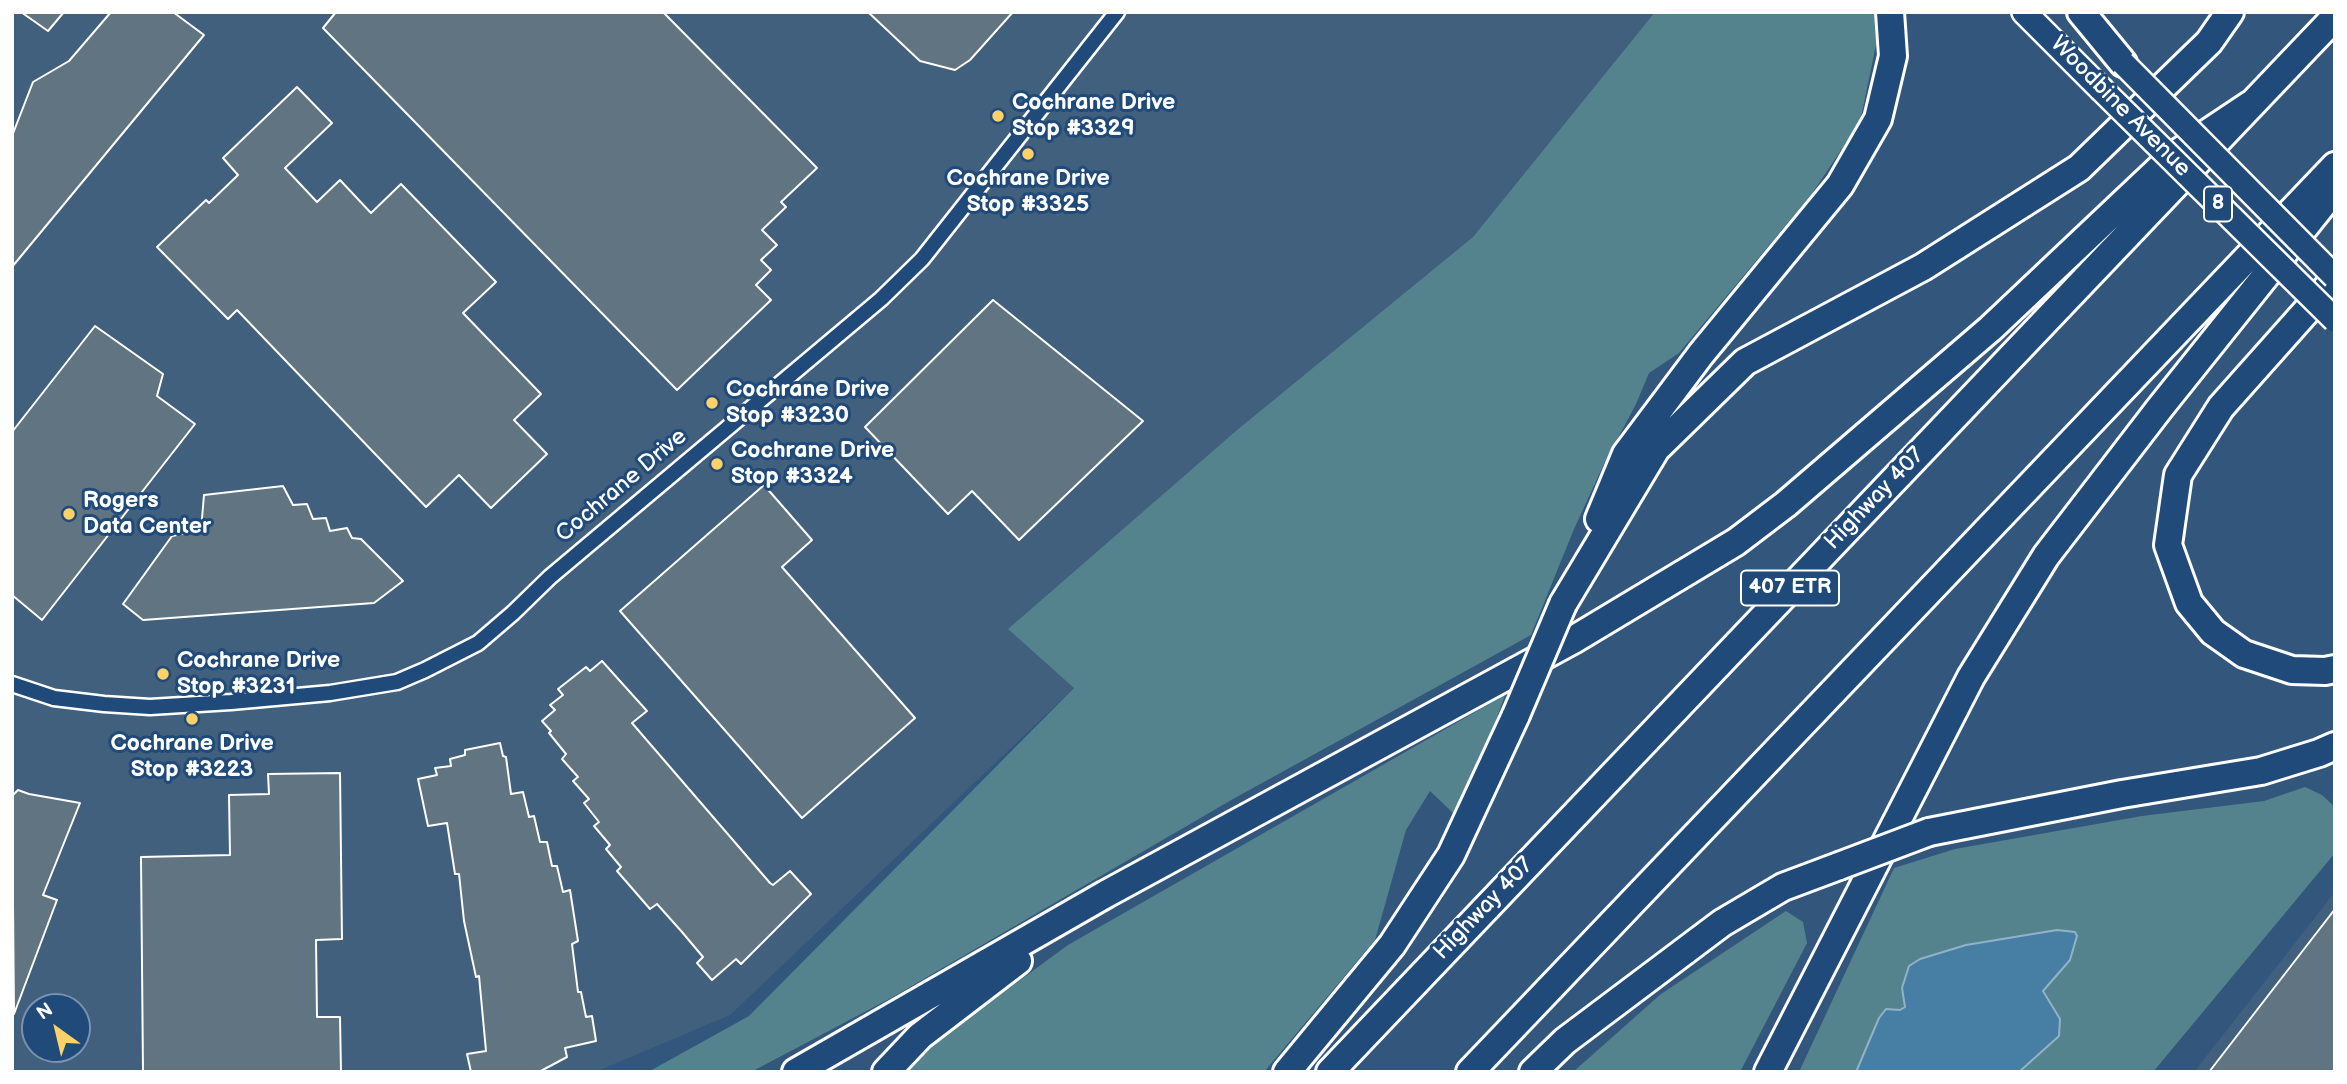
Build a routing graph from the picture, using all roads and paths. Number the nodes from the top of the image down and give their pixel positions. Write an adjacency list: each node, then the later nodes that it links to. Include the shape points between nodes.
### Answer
1 (1117, 12): 16 (street, Cochrane Drive, via 922,259 881,299 550,576 478,643 397,682 231,702 150,707 104,704 54,698)
2 (1890, 12): 14 (highway, via 1893,56 1878,119 1840,185 1701,354 1626,454)
3 (2024, 12): 13 (main road, Woodbine Avenue / 8, bridge)
4 (2073, 12): 8 (main road, Woodbine Avenue / 8)
5 (2081, 12): 8 (highway)
6 (2230, 12): 14 (highway, via 2209,42 2079,168 1923,267 1745,362 1656,449)
7 (2335, 18): 9 (highway, Highway 407 / 407 ETR)
8 (2123, 63): 12 (main road, Woodbine Avenue / 8, bridge)
9 (2251, 104): 18 (highway, via 2173,156 1991,328 1736,542 1573,640); 22 (highway, Highway 407 / 407 ETR)
10 (2335, 166): 23 (highway)
11 (2335, 189): 25 (highway, via 2046,556 1971,677)
12 (2335, 278): 15 (highway, via 2221,408 2178,475 2168,545 2189,603 2213,632 2244,654 2292,670)
13 (2335, 320)
14 (1563, 604): 21 (highway, bridge, via 1451,855 1392,945)
15 (2335, 668)
16 (12, 684)
17 (2335, 746): 24 (highway, bridge, via 2261,771 1929,832 1783,887 1722,923 1565,1041)
18 (1106, 894): 19 (highway); 20 (highway, via 920,1036)
19 (796, 1072)
20 (886, 1072)
21 (1287, 1072)
22 (1329, 1072)
23 (1470, 1072)
24 (1533, 1072)
25 (1769, 1072)

